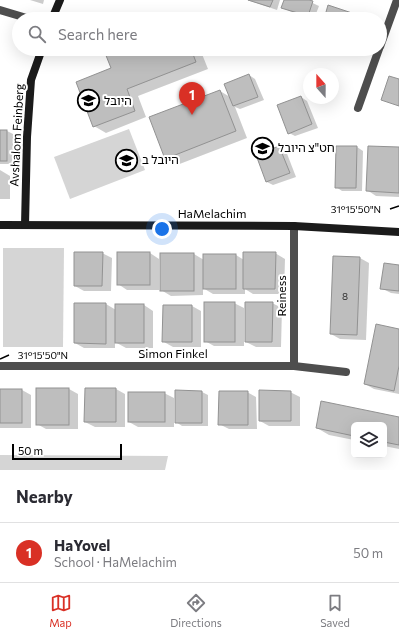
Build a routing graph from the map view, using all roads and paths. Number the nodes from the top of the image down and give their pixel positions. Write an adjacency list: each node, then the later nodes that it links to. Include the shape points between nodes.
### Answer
1 (60, 0): 4 (street)
2 (397, 0): 6 (street)
3 (0, 10): 5 (street)
4 (55, 12)
5 (12, 14)
6 (387, 28)
7 (40, 56): 11 (street, Avshalom Feinberg, via 31,80)
8 (377, 56): 9 (street)
9 (358, 108)
10 (0, 225): 11 (street, HaMelachim)
11 (25, 225): 12 (street, HaMelachim)
12 (294, 226): 13 (street, HaMelachim); 15 (street, Reiness)
13 (399, 232)
14 (0, 366): 15 (street, Simon Finkel)
15 (294, 366): 16 (street, Simon Finkel)
16 (346, 372)

